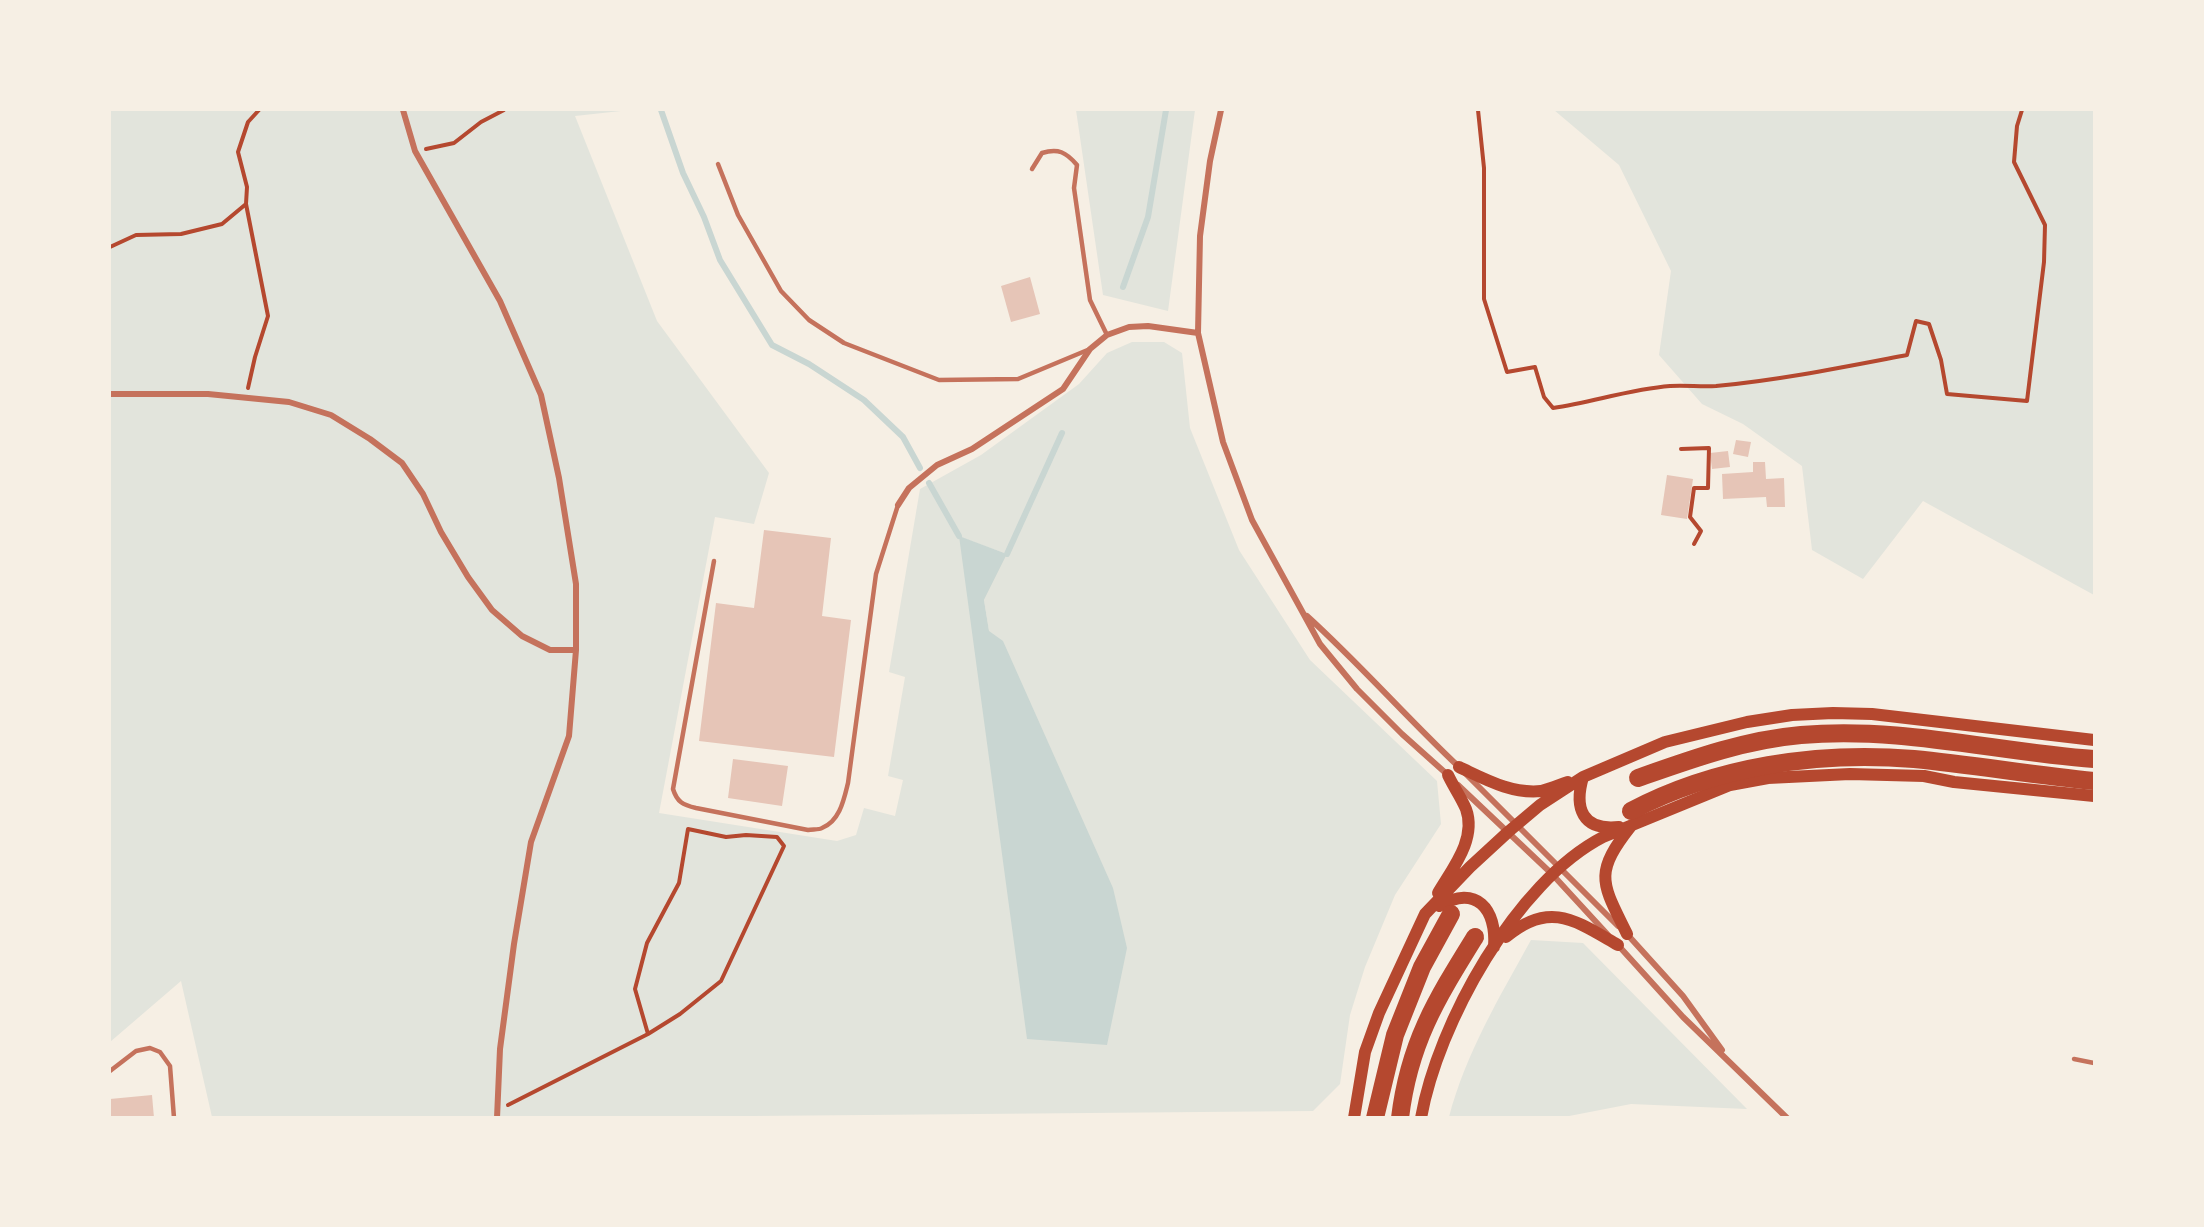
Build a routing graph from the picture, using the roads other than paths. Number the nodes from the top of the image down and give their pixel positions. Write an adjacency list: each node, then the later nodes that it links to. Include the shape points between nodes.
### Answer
1 (403, 110): 12 (street, via 415,151 500,300 541,394 576,584)
2 (1221, 110): 5 (street, via 1200,236)
3 (718, 164): 7 (lane, via 738,215 781,291 809,320 844,343 939,380 1018,379)
4 (1032, 169): 6 (lane, via 1042,153 1055,149 1068,154 1077,165 1074,188 1090,300)
5 (1198, 333): 6 (street, via 1148,326 1129,327); 11 (street, via 1228,453 1252,520)
6 (1107, 335): 7 (street)
7 (1090, 349): 9 (street, via 1063,389 972,449 937,465 909,488)
8 (110, 394): 12 (street, via 208,394 289,402 331,415 402,463 468,578 492,610 522,636 550,650)
9 (898, 505): 10 (lane, via 876,574 848,783 835,818 822,828 808,830 685,806 676,800 673,789)
10 (714, 561)
11 (1302, 612): 15 (street); 16 (street, via 1320,644 1357,689)
12 (576, 650): 35 (street, via 569,736 531,842 500,1049)
13 (2094, 740): 17 (main road, via 1909,717 1792,715 1665,742)
14 (2094, 759): 18 (highway, via 1902,735 1801,735 1726,747)
15 (1460, 767): 17 (main road, via 1506,788 1520,790 1541,790); 22 (street)
16 (1448, 775): 22 (street); 25 (main road, via 1466,810 1469,827 1464,849)
17 (1583, 777): 21 (main road, via 1578,802 1583,815 1606,828); 22 (main road)
18 (1638, 778)
19 (2094, 781): 21 (highway, via 1912,759 1821,759 1704,780 1660,796)
20 (2094, 796): 21 (main road, via 1924,776 1778,777 1730,785)
21 (1631, 818): 23 (main road); 26 (main road, via 1609,858 1604,879 1606,892)
22 (1512, 828): 23 (street); 23 (street); 25 (main road)
23 (1556, 870): 26 (street); 28 (street); 29 (main road, via 1516,914)
24 (1451, 914): 39 (highway, via 1422,967 1395,1035)
25 (1425, 915): 29 (main road, via 1453,898 1467,897 1481,903 1493,921); 34 (main road, via 1379,1013 1365,1052)
26 (1627, 934): 31 (street, via 1683,996)
27 (1475, 938): 40 (highway, via 1444,987 1414,1048)
28 (1618, 945): 29 (main road, via 1573,920 1555,915 1536,918 1517,928); 31 (street, via 1683,1017)
29 (1494, 948): 41 (main road, via 1457,1009)
30 (2074, 1059): 32 (lane)
31 (1729, 1060): 42 (street)
32 (2094, 1063)
33 (110, 1071): 36 (lane, via 136,1051 150,1048 160,1052 170,1066)
34 (1356, 1105): 37 (street); 38 (main road)
35 (497, 1114)
36 (174, 1118)
37 (1347, 1118)
38 (1354, 1118)
39 (1375, 1118)
40 (1400, 1118)
41 (1421, 1118)
42 (1787, 1118)

